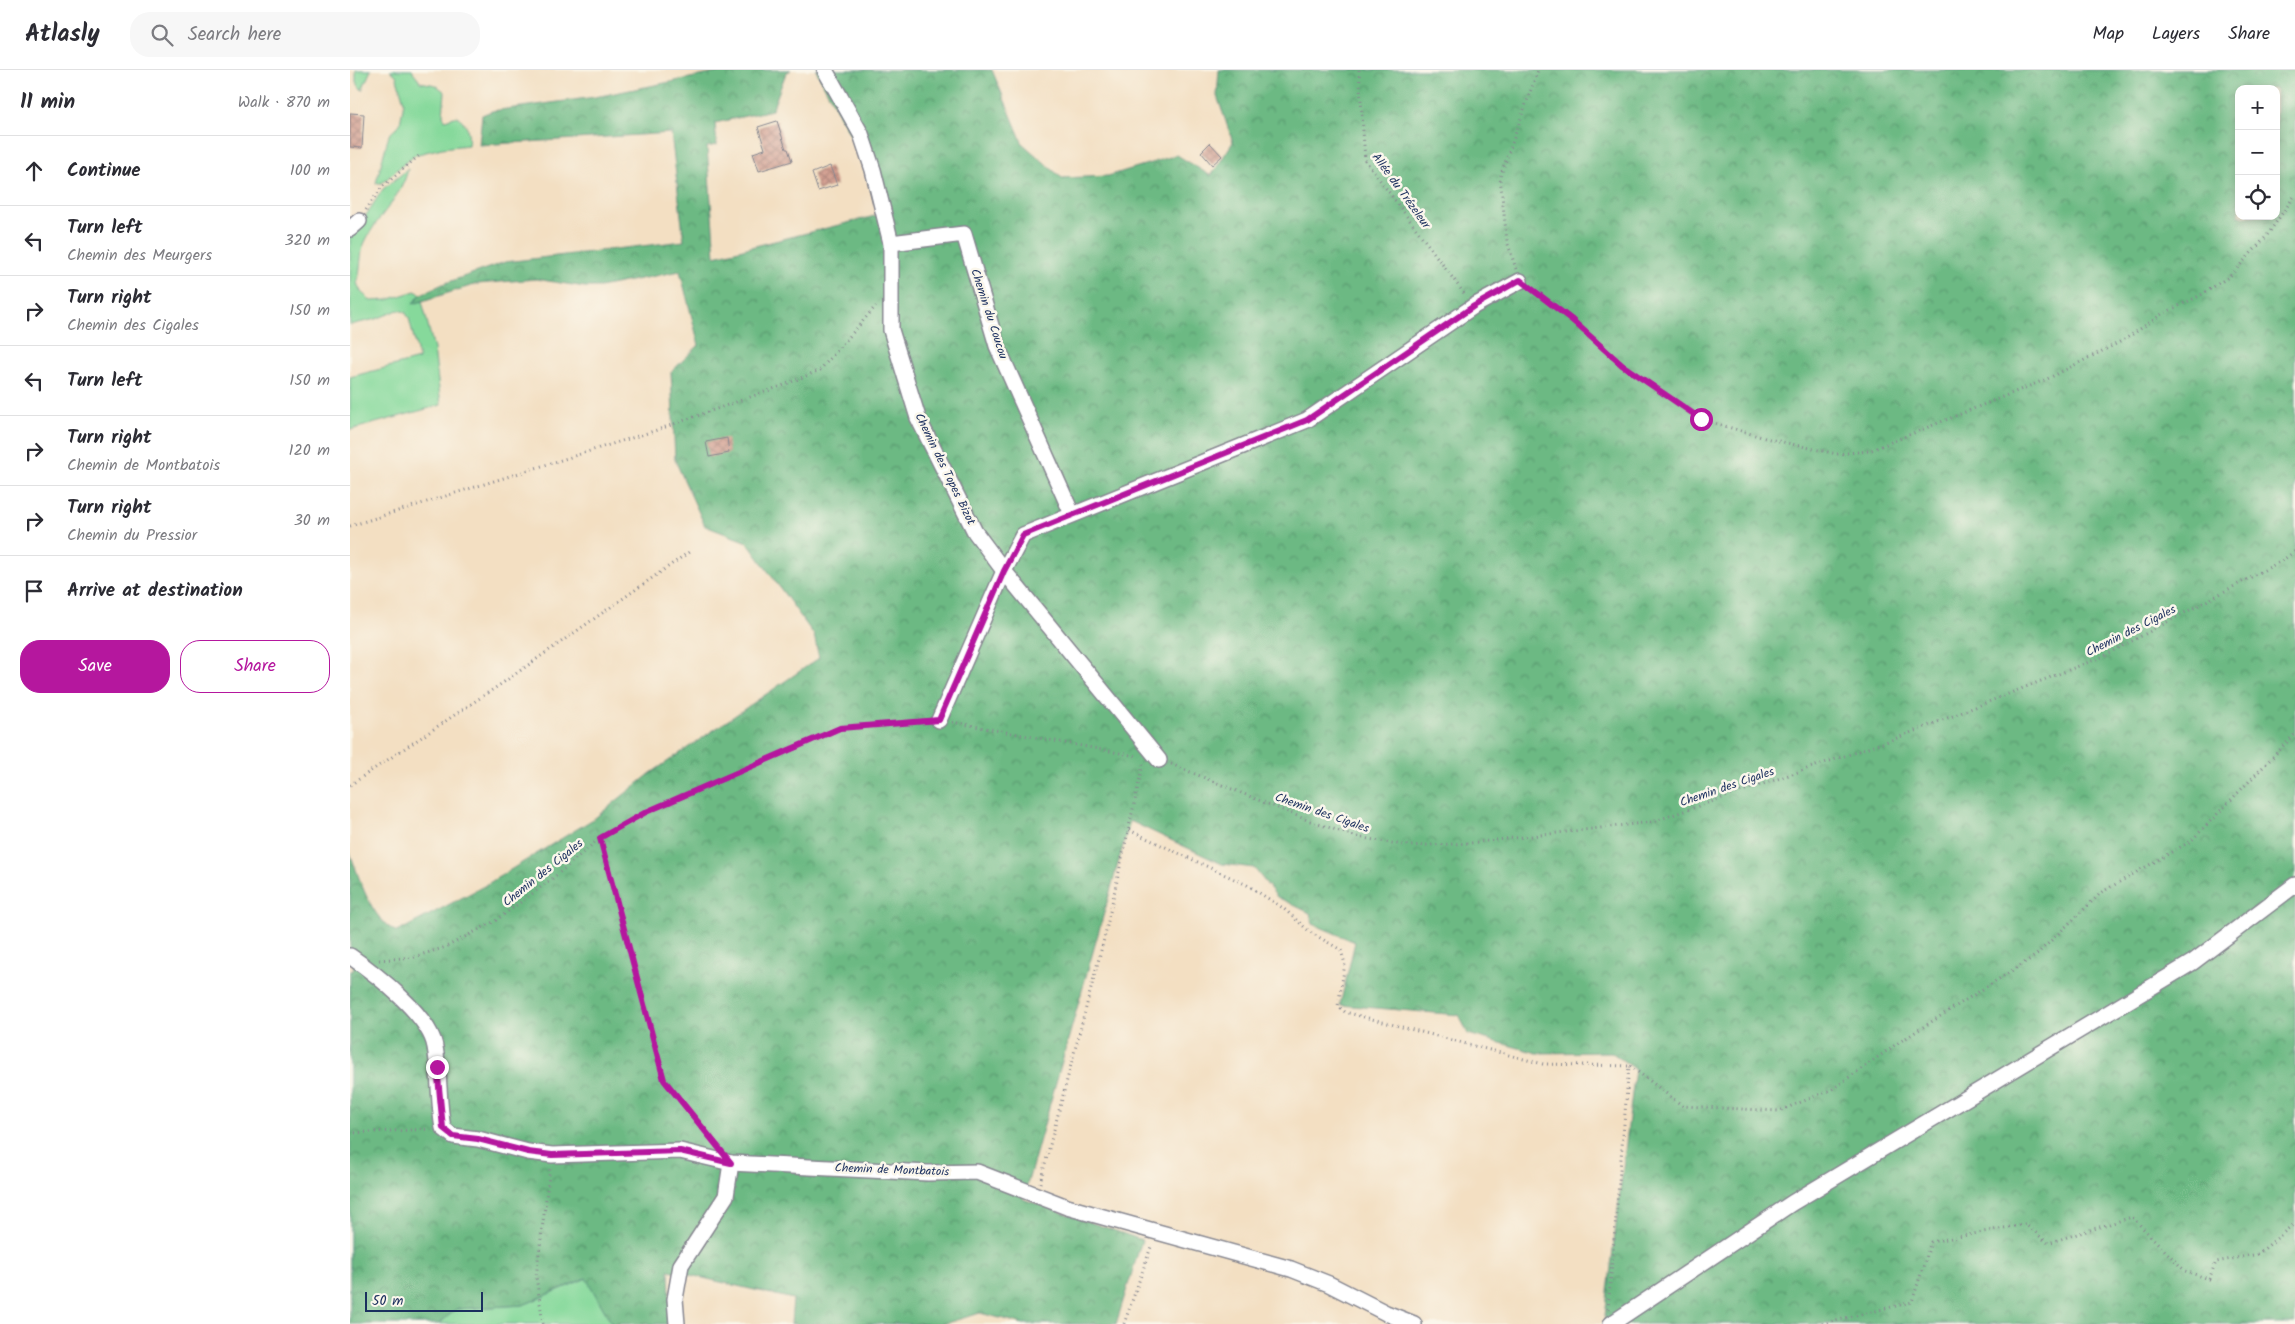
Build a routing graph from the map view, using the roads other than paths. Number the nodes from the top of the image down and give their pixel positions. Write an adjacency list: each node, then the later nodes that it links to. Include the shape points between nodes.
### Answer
1 (825, 70): 2 (street, Chemin des Topes Bizot, via 861,134)
2 (890, 244): 4 (street, Chemin du Coucou, via 964,234 997,346); 5 (street, Chemin des Topes Bizot, via 891,330 918,418 975,532)
3 (1520, 280): 4 (street, via 1474,306 1307,420)
4 (1072, 514): 5 (street, via 1023,535)
5 (1004, 571): 6 (street); 7 (street, Chemin des Topes Bizot)
6 (939, 720)
7 (1152, 759)
8 (2295, 884): 11 (street, via 2193,962 1792,1203)
9 (354, 959): 10 (street, Chemin de Montbatois, via 391,988 425,1022 435,1046 443,1128 453,1136 552,1155 680,1151)
10 (731, 1163): 12 (street, via 726,1196 681,1265 675,1299); 13 (street, Chemin de Montbatois, via 928,1173 977,1172 1067,1207 1312,1277)
11 (1609, 1319)
12 (677, 1324)
13 (1414, 1324)

